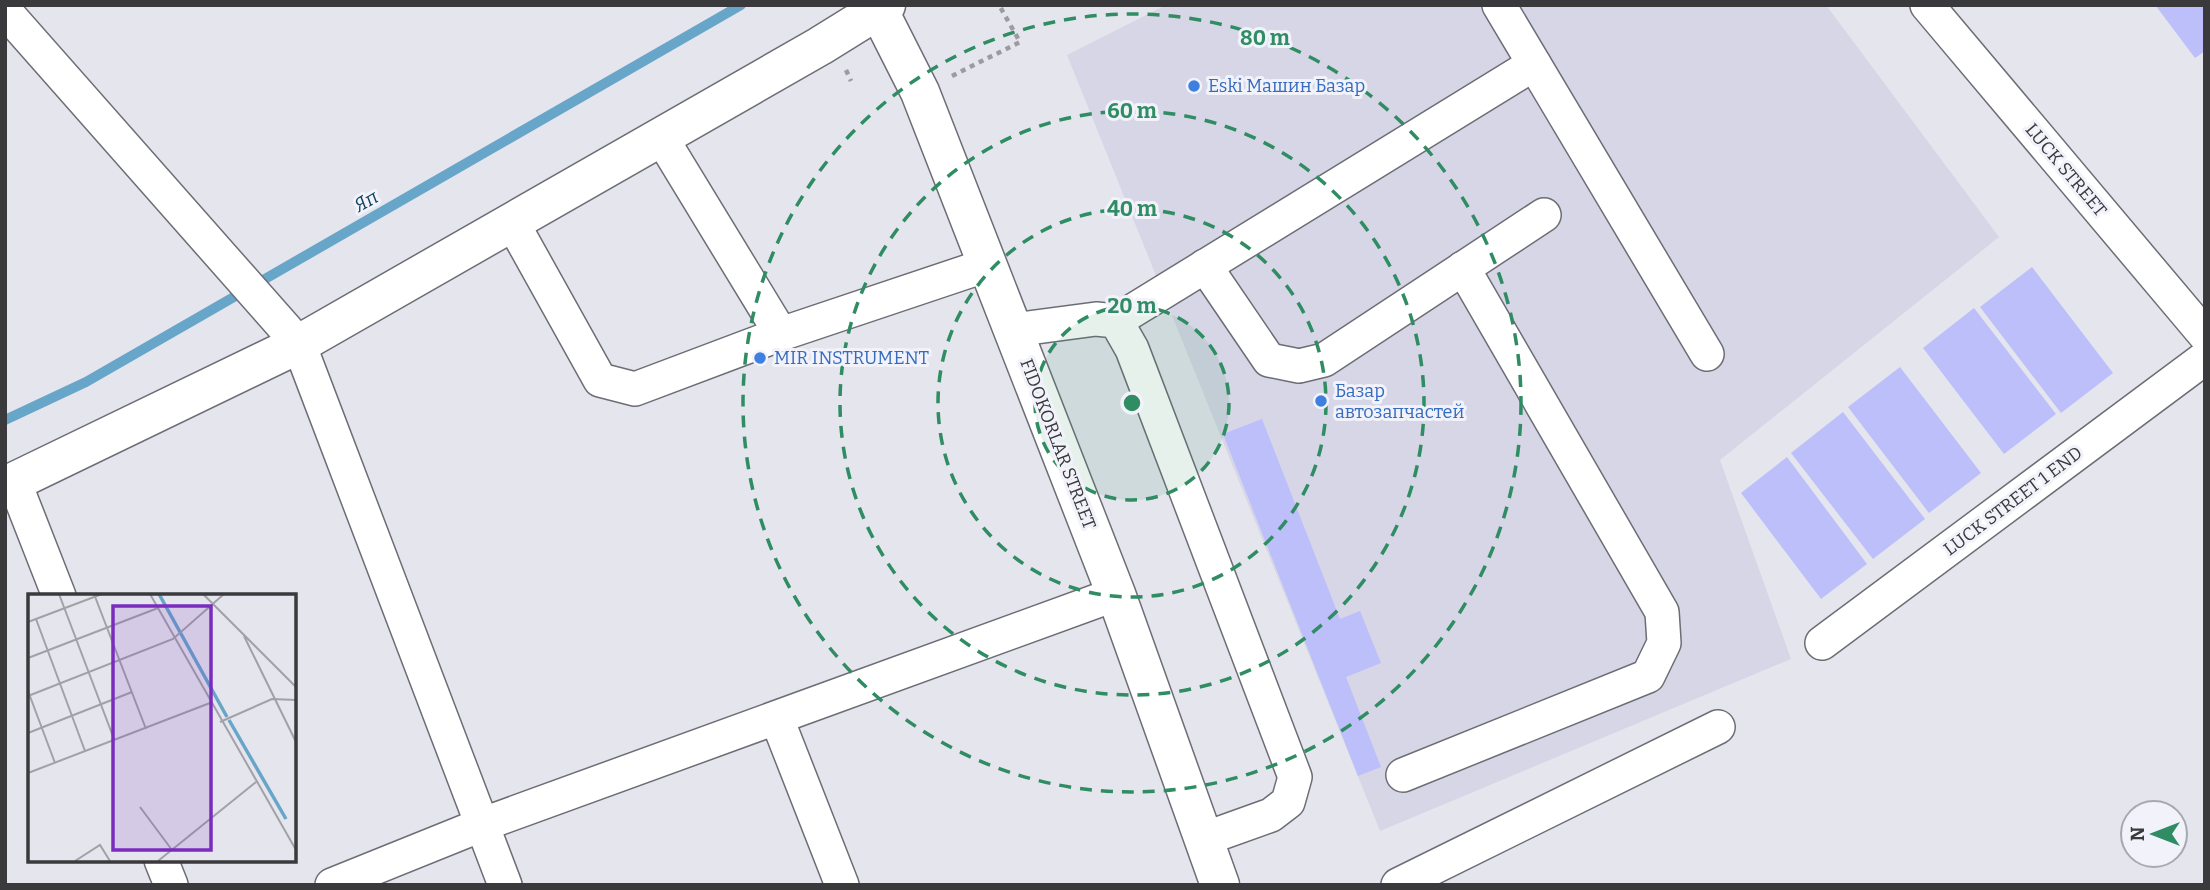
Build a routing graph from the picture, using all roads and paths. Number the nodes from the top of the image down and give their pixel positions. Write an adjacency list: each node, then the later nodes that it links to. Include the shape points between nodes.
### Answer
1 (999, 5): 7 (path, via 1020,42)
2 (1499, 5): 6 (street)
3 (1927, 5): 17 (street, LUCK STREET)
4 (882, 7): 7 (main road, FIDOKORLAR STREET); 8 (main road)
5 (5, 11): 18 (street)
6 (1534, 64): 12 (street); 19 (street)
7 (920, 92): 11 (main road, FIDOKORLAR STREET)
8 (661, 137): 10 (main road); 16 (street)
9 (1544, 215): 13 (street)
10 (512, 222): 16 (street, via 600,380 635,389); 18 (main road)
11 (987, 265): 15 (main road, FIDOKORLAR STREET); 16 (street)
12 (1205, 266): 13 (street, via 1269,360 1299,366 1324,360); 14 (street)
13 (1463, 268): 27 (street, via 1662,612 1664,643 1648,676)
14 (1116, 321): 15 (street, via 1096,319); 29 (street, via 1132,349 1294,777 1288,802 1271,815)
15 (1013, 330): 23 (main road, FIDOKORLAR STREET)
16 (781, 334)
17 (2205, 335)
18 (299, 344): 21 (main road); 28 (street)
19 (1707, 354)
20 (2205, 358): 24 (street, LUCK STREET 1 END)
21 (10, 483): 22 (street)
22 (58, 594)
23 (1116, 594): 25 (street); 29 (main road, FIDOKORLAR STREET)
24 (1822, 643)
25 (777, 719): 28 (street); 35 (street)
26 (1718, 727): 36 (street)
27 (1403, 775)
28 (481, 825): 33 (street); 34 (street)
29 (1204, 839): 31 (main road, FIDOKORLAR STREET)
30 (162, 862): 32 (street)
31 (1212, 883)
32 (170, 885)
33 (332, 885)
34 (505, 885)
35 (842, 885)
36 (1398, 885)

